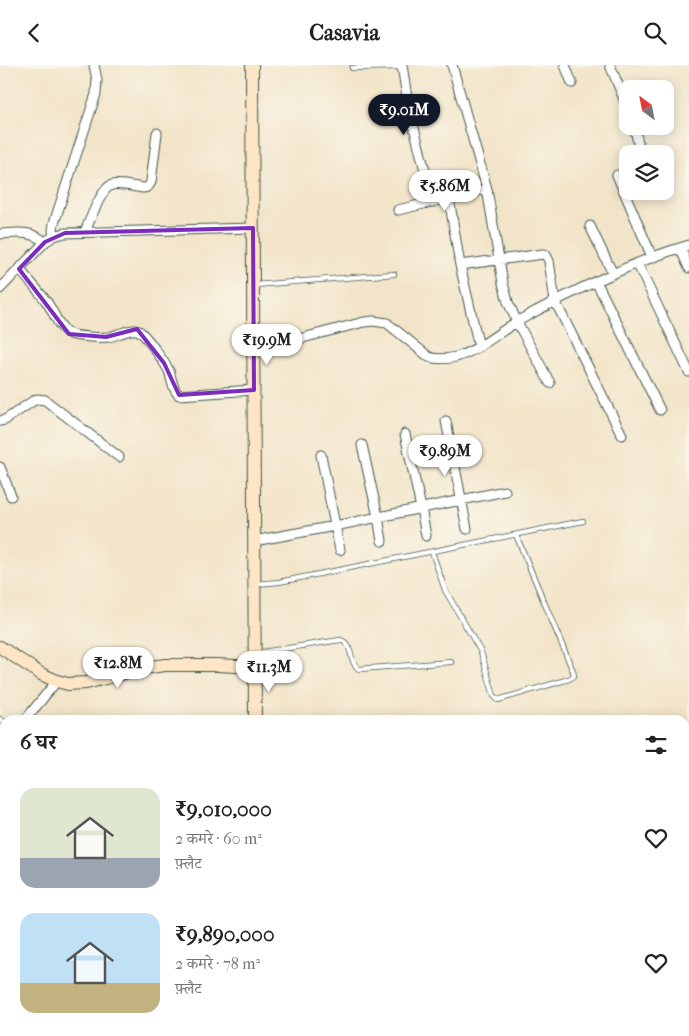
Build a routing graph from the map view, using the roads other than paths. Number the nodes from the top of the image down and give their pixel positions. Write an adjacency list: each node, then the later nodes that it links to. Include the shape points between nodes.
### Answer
1 (94, 65): 20 (street, via 96,94 54,223)
2 (252, 65): 17 (main road)
3 (452, 65): 12 (street)
4 (565, 65): 8 (street)
5 (610, 65): 9 (street)
6 (402, 66): 7 (lane); 14 (street, via 408,104)
7 (352, 68)
8 (572, 83)
9 (619, 87)
10 (156, 133): 18 (street, via 149,186 117,184 108,187)
11 (617, 175): 23 (street)
12 (487, 189): 13 (street); 24 (street)
13 (449, 199): 14 (street); 26 (street)
14 (433, 202): 15 (street)
15 (398, 210)
16 (590, 226): 30 (street)
17 (245, 229): 18 (street); 32 (main road)
18 (85, 232): 20 (street)
19 (0, 234): 21 (street, via 31,233)
20 (54, 236): 21 (street)
21 (46, 242): 28 (street)
22 (685, 247): 23 (street); 27 (street)
23 (652, 257): 25 (street)
24 (499, 259): 26 (street); 34 (street, via 546,255); 35 (street, via 508,302)
25 (637, 263): 30 (street); 38 (street)
26 (460, 265): 36 (street)
27 (689, 268)
28 (18, 269): 33 (street); 40 (street, via 48,302 69,334 106,337 138,330 168,369 174,390 179,395)
29 (394, 274): 32 (lane)
30 (613, 274): 31 (street)
31 (596, 281): 34 (street); 41 (street)
32 (253, 285): 37 (main road)
33 (0, 289)
34 (555, 301): 35 (street); 45 (street)
35 (517, 322): 36 (street); 39 (street)
36 (479, 347): 37 (street, via 456,357 435,359 387,323 373,321)
37 (254, 351): 40 (main road)
38 (689, 372)
39 (550, 383)
40 (250, 390): 60 (main road)
41 (660, 410)
42 (0, 421): 48 (street, via 33,401 45,400)
43 (446, 421): 52 (street)
44 (405, 434): 53 (street)
45 (622, 435)
46 (362, 445): 54 (street)
47 (321, 455): 56 (street)
48 (119, 457)
49 (0, 467): 51 (street)
50 (505, 491): 52 (street)
51 (11, 496)
52 (462, 500): 53 (street); 57 (street)
53 (421, 508): 54 (street); 59 (street)
54 (378, 517): 56 (street); 61 (street)
55 (584, 521): 58 (lane)
56 (336, 526): 60 (street); 62 (street)
57 (467, 529)
58 (516, 535): 63 (lane); 63 (lane, via 574,676 498,700 481,652 445,590)
59 (426, 536)
60 (254, 541): 64 (main road)
61 (382, 541)
62 (340, 550)
63 (432, 552): 64 (lane)
64 (260, 584): 66 (main road)
65 (0, 647): 69 (main road)
66 (255, 653): 67 (lane, via 344,641 348,644 353,664 359,669); 68 (main road)
67 (451, 662)
68 (255, 667): 69 (main road, via 165,665 86,683); 71 (main road)
69 (57, 681): 70 (street)
70 (29, 715)
71 (255, 715)

